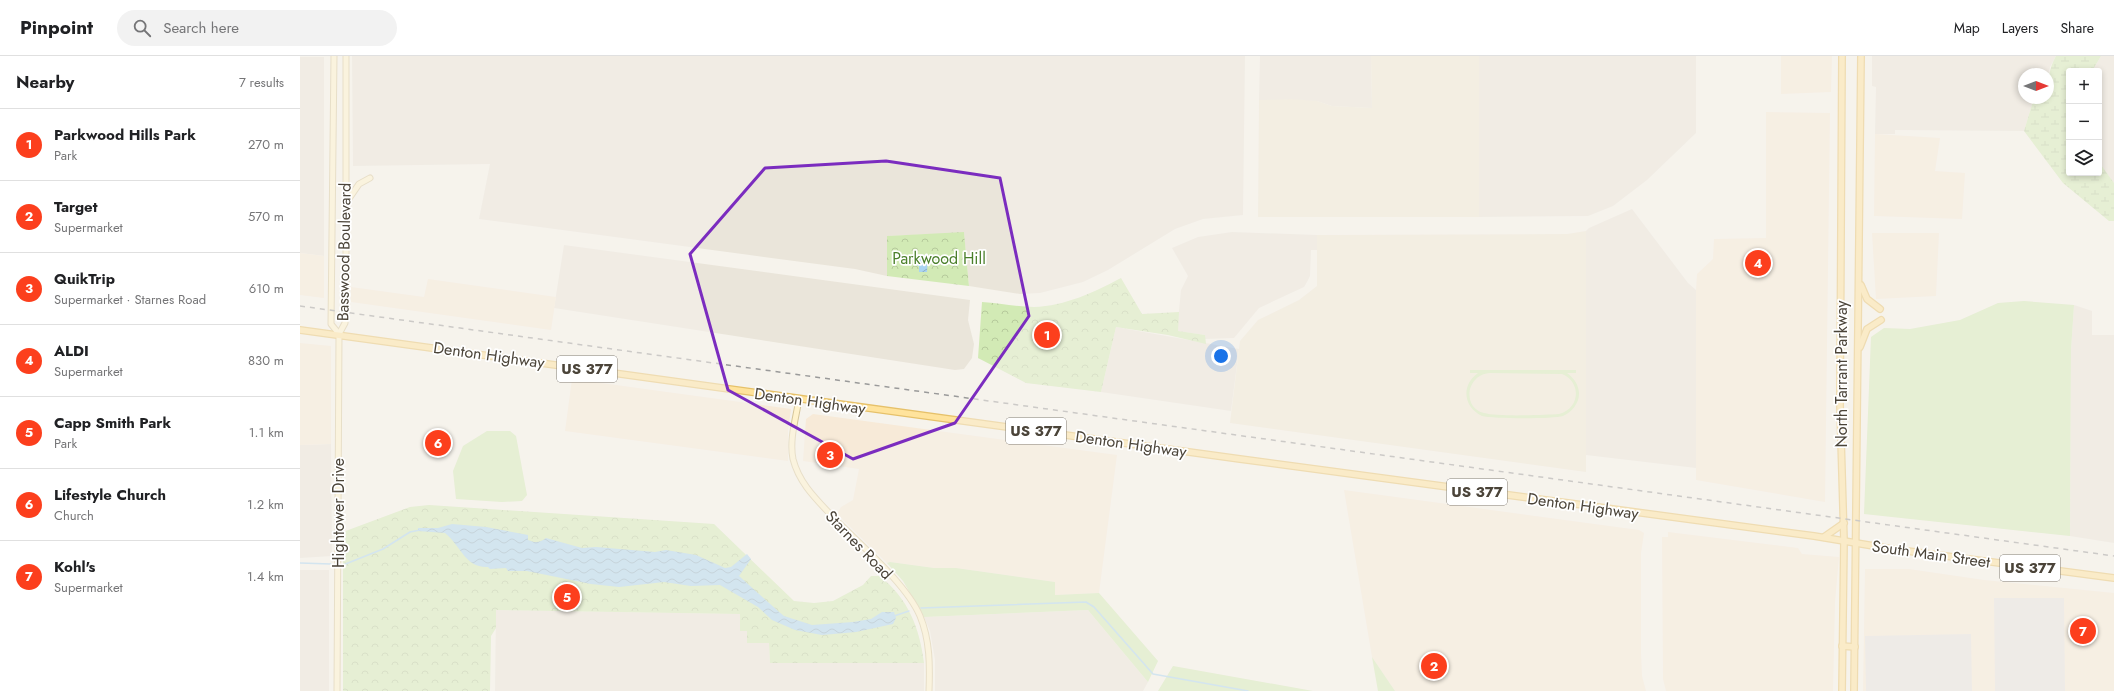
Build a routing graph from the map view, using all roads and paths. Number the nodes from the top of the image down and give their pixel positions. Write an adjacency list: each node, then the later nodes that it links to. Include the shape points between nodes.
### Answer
1 (334, 56): 11 (main road, Basswood Boulevard, via 332,324)
2 (346, 56): 6 (main road, Basswood Boulevard)
3 (1842, 56): 14 (main road, North Tarrant Parkway, via 1840,405)
4 (1861, 56): 7 (main road, North Tarrant Parkway)
5 (370, 178): 6 (main road, via 359,184)
6 (346, 204): 11 (main road, Basswood Boulevard, via 346,312 345,323)
7 (1859, 279): 8 (main road, via 1867,299); 12 (main road, North Tarrant Parkway)
8 (1880, 309)
9 (1881, 320): 12 (main road, via 1867,329)
10 (300, 330): 11 (main road, Denton Highway / US 377)
11 (339, 334): 13 (main road, Denton Highway / US 377); 21 (main road, Hightower Drive)
12 (1859, 353): 17 (main road, North Tarrant Parkway)
13 (799, 399): 15 (main road, Denton Highway / US 377); 22 (main road, Starnes Road, via 792,444 793,458 800,477 811,495 890,576 913,604 927,644 930,663)
14 (1844, 523): 15 (main road); 16 (main road, North Tarrant Parkway)
15 (1824, 537): 16 (main road, Denton Highway / US 377)
16 (1844, 540): 17 (main road, South Main Street / US 377); 19 (main road, North Tarrant Parkway)
17 (1855, 543): 18 (main road, South Main Street / US 377); 20 (main road, North Tarrant Parkway)
18 (2114, 578)
19 (1842, 646): 20 (main road); 23 (main road, North Tarrant Parkway)
20 (1855, 646): 24 (main road, North Tarrant Parkway)
21 (337, 691)
22 (929, 691)
23 (1842, 691)
24 (1854, 691)

